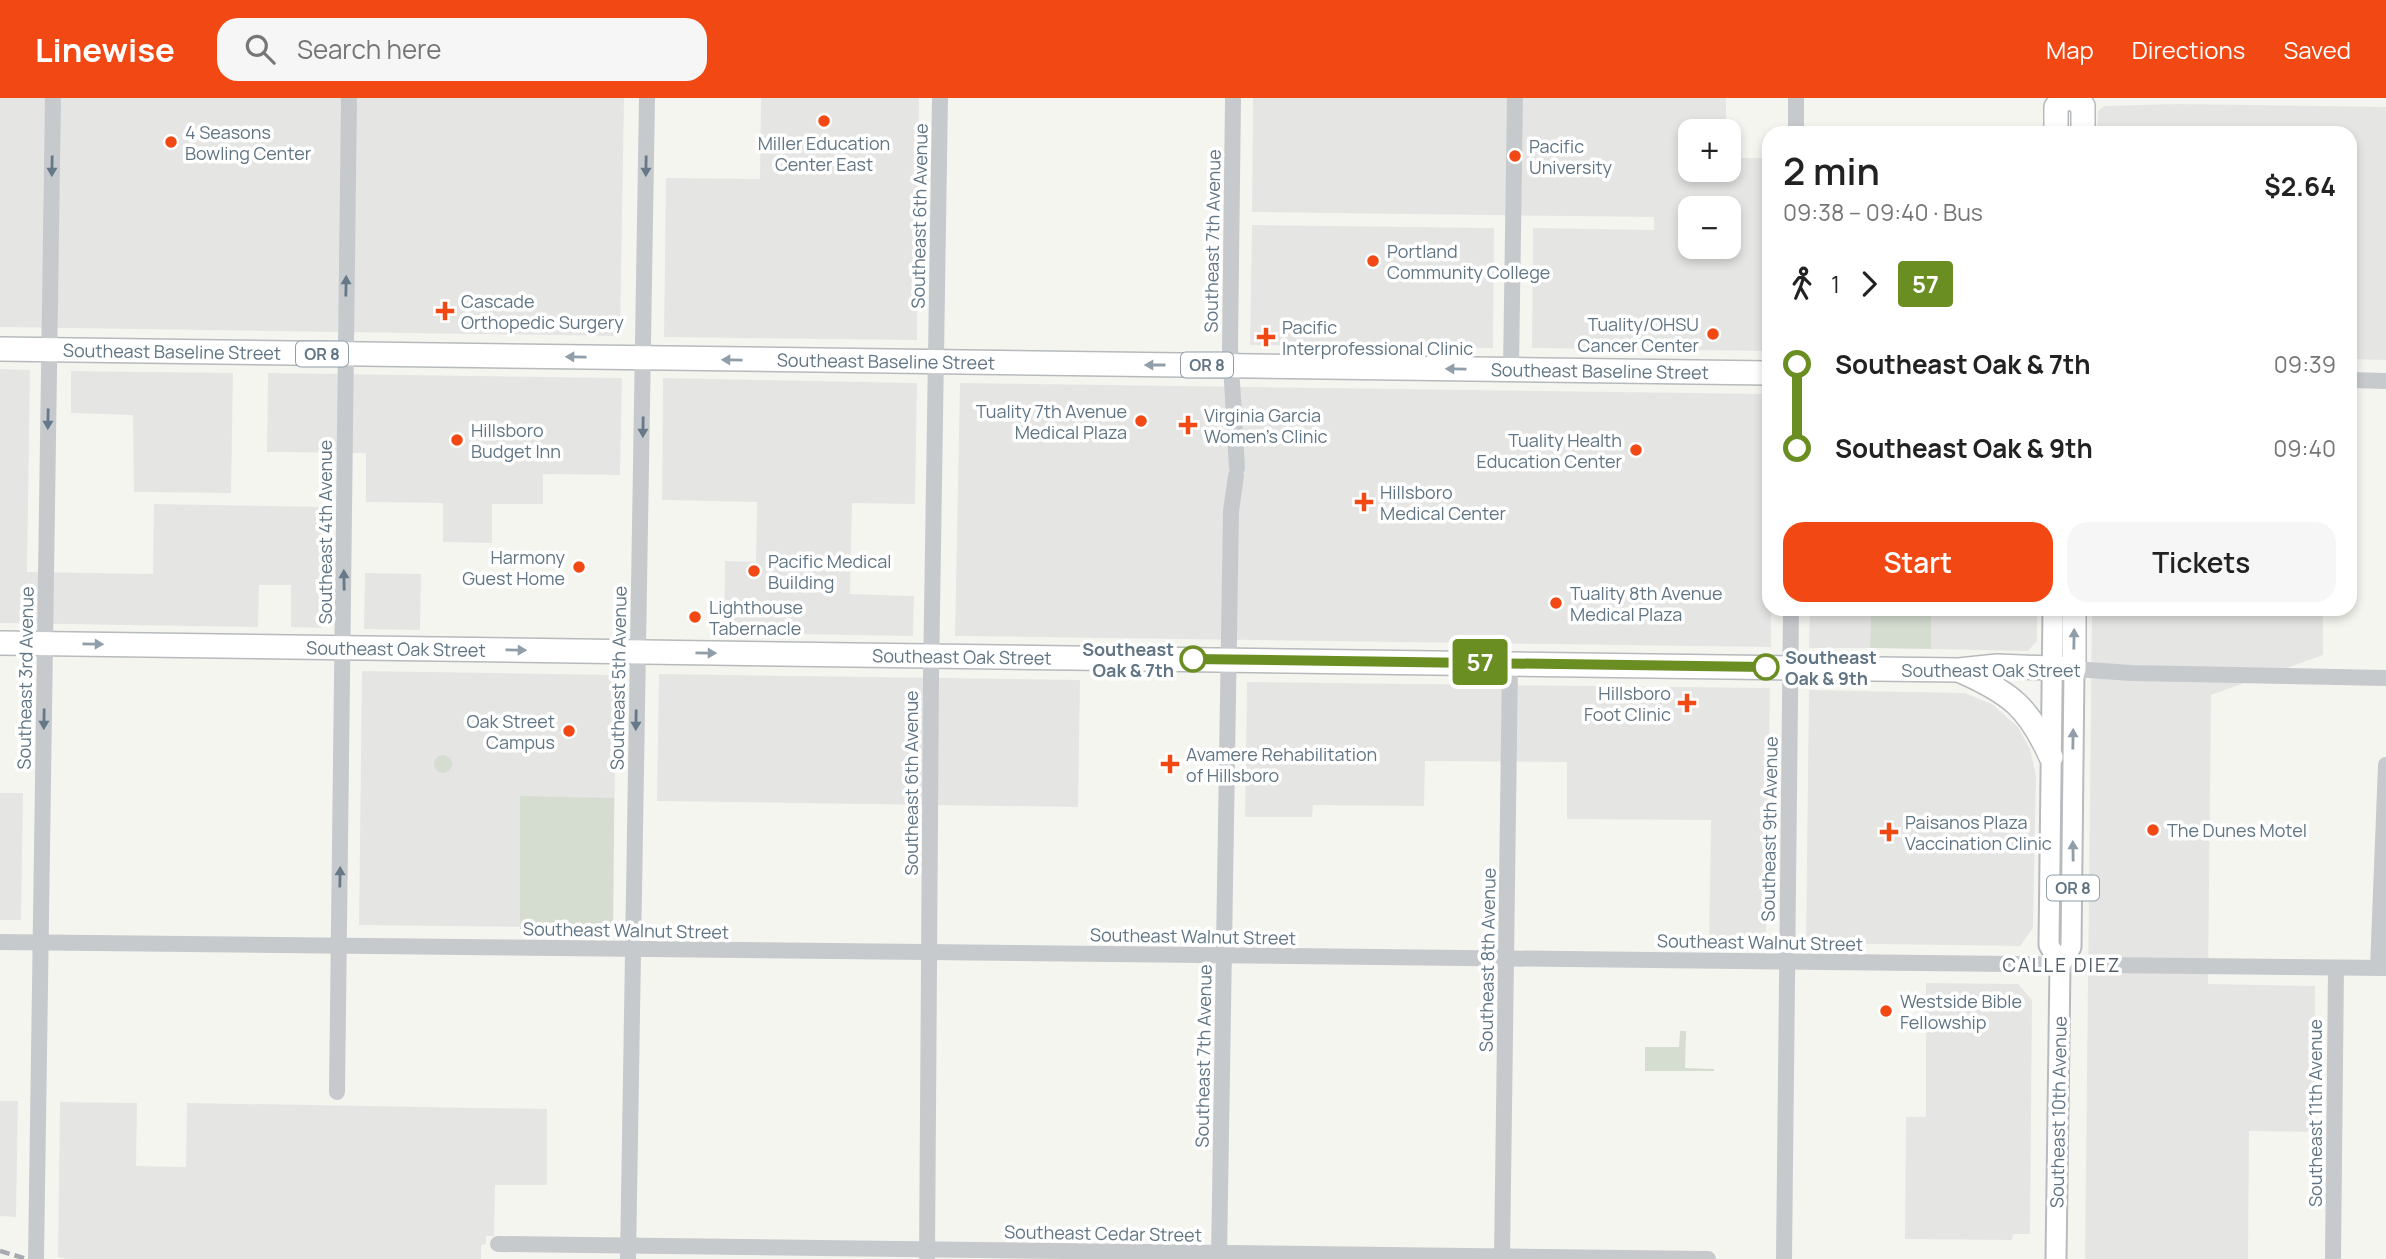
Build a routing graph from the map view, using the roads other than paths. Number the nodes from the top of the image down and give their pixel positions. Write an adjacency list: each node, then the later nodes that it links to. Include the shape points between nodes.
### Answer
1 (53, 98): 14 (street, Southeast 3rd Avenue, one-way to 14)
2 (349, 98): 15 (street, Southeast 4th Avenue, one-way to 2)
3 (648, 98): 16 (street, Southeast 5th Avenue, one-way to 16)
4 (940, 98): 17 (street, Southeast 6th Avenue)
5 (1233, 98): 18 (street, Southeast 7th Avenue)
6 (1515, 98): 19 (street)
7 (1796, 98): 10 (street)
8 (2064, 98): 11 (highway, via 2056,107)
9 (2073, 98): 12 (highway, via 2083,106)
10 (1796, 126)
11 (2056, 126)
12 (2083, 126)
13 (0, 349): 14 (highway, Southeast Baseline Street / OR 8)
14 (50, 350): 15 (highway, Southeast Baseline Street / OR 8); 27 (street, Southeast 3rd Avenue, one-way to 27)
15 (345, 354): 16 (highway, Southeast Baseline Street / OR 8, one-way to 15); 28 (street, Southeast 4th Avenue, one-way to 15)
16 (644, 358): 17 (highway, Southeast Baseline Street / OR 8, one-way to 16); 29 (street, Southeast 5th Avenue, one-way to 29)
17 (936, 362): 18 (highway, Southeast Baseline Street / OR 8, one-way to 17); 30 (street, Southeast 6th Avenue)
18 (1231, 365): 19 (highway, Southeast Baseline Street / OR 8, one-way to 18); 31 (street, Southeast 7th Avenue, via 1237,472 1231,510)
19 (1511, 369): 20 (highway, Southeast Baseline Street / OR 8)
20 (1762, 373)
21 (2357, 380): 22 (street)
22 (2386, 381)
23 (1791, 616): 33 (street, Southeast 9th Avenue)
24 (2054, 616): 34 (main road, Southeast 10th Avenue / OR 8)
25 (2073, 616): 34 (highway, Southeast 10th Avenue / OR 8, one-way to 25)
26 (0, 643): 27 (highway, Southeast Oak Street / OR 8)
27 (45, 643): 28 (highway, Southeast Oak Street / OR 8, one-way to 28); 40 (street, Southeast 3rd Avenue, one-way to 40)
28 (344, 648): 29 (highway, Southeast Oak Street / OR 8, one-way to 29); 41 (street, Southeast 4th Avenue, one-way to 28)
29 (638, 652): 30 (highway, Southeast Oak Street / OR 8, one-way to 30); 42 (street, Southeast 5th Avenue, one-way to 42)
30 (931, 655): 31 (highway, Southeast Oak Street / OR 8); 43 (street, Southeast 6th Avenue)
31 (1229, 659): 32 (highway, Southeast Oak Street / OR 8); 44 (street, Southeast 7th Avenue)
32 (1510, 662): 33 (highway, Southeast Oak Street / OR 8); 45 (street, Southeast 8th Avenue)
33 (1790, 668): 35 (highway, Southeast Oak Street / OR 8); 46 (street, Southeast 9th Avenue)
34 (2063, 668): 35 (highway, Southeast Oak Street); 36 (street, Southeast Oak Street); 37 (main road, Southeast 10th Avenue / OR 8); 47 (main road, Southeast 10th Avenue / OR 8, one-way to 34, via 2071,947)
35 (1959, 670): 37 (highway, OR 8, via 2018,703 2036,725)
36 (2386, 678)
37 (2051, 757): 47 (main road, Southeast 10th Avenue / OR 8, via 2049,945)
38 (2386, 765): 49 (street)
39 (0, 942): 40 (street, Southeast Walnut Street)
40 (41, 942): 41 (street, Southeast Walnut Street); 56 (street, Southeast 3rd Avenue)
41 (340, 946): 42 (street, Southeast Walnut Street); 50 (street, Southeast 4th Avenue)
42 (632, 950): 43 (street, Southeast Walnut Street); 52 (street, Southeast 5th Avenue)
43 (930, 953): 44 (street, Southeast Walnut Street); 53 (street, Southeast 6th Avenue)
44 (1224, 956): 45 (street, Southeast Walnut Street); 54 (street, Southeast 7th Avenue)
45 (1506, 959): 46 (street, Southeast Walnut Street); 55 (street, Southeast 8th Avenue)
46 (1787, 962): 47 (street, Southeast Walnut Street); 58 (street, Southeast 9th Avenue)
47 (2060, 965): 48 (street, Southeast Walnut Street); 59 (main road, Southeast 10th Avenue / OR 8)
48 (2336, 968): 49 (street, Southeast Walnut Street); 60 (street, Southeast 11th Avenue)
49 (2382, 968)
50 (337, 1093)
51 (498, 1244): 52 (street, Southeast Cedar Street)
52 (628, 1252): 53 (street, Southeast Cedar Street)
53 (927, 1254): 54 (street, Southeast Cedar Street)
54 (1219, 1256): 55 (street, Southeast Cedar Street)
55 (1502, 1258): 57 (street, Southeast Cedar Street)
56 (36, 1259)
57 (1708, 1259)
58 (1784, 1259)
59 (2056, 1259)
60 (2333, 1259)

